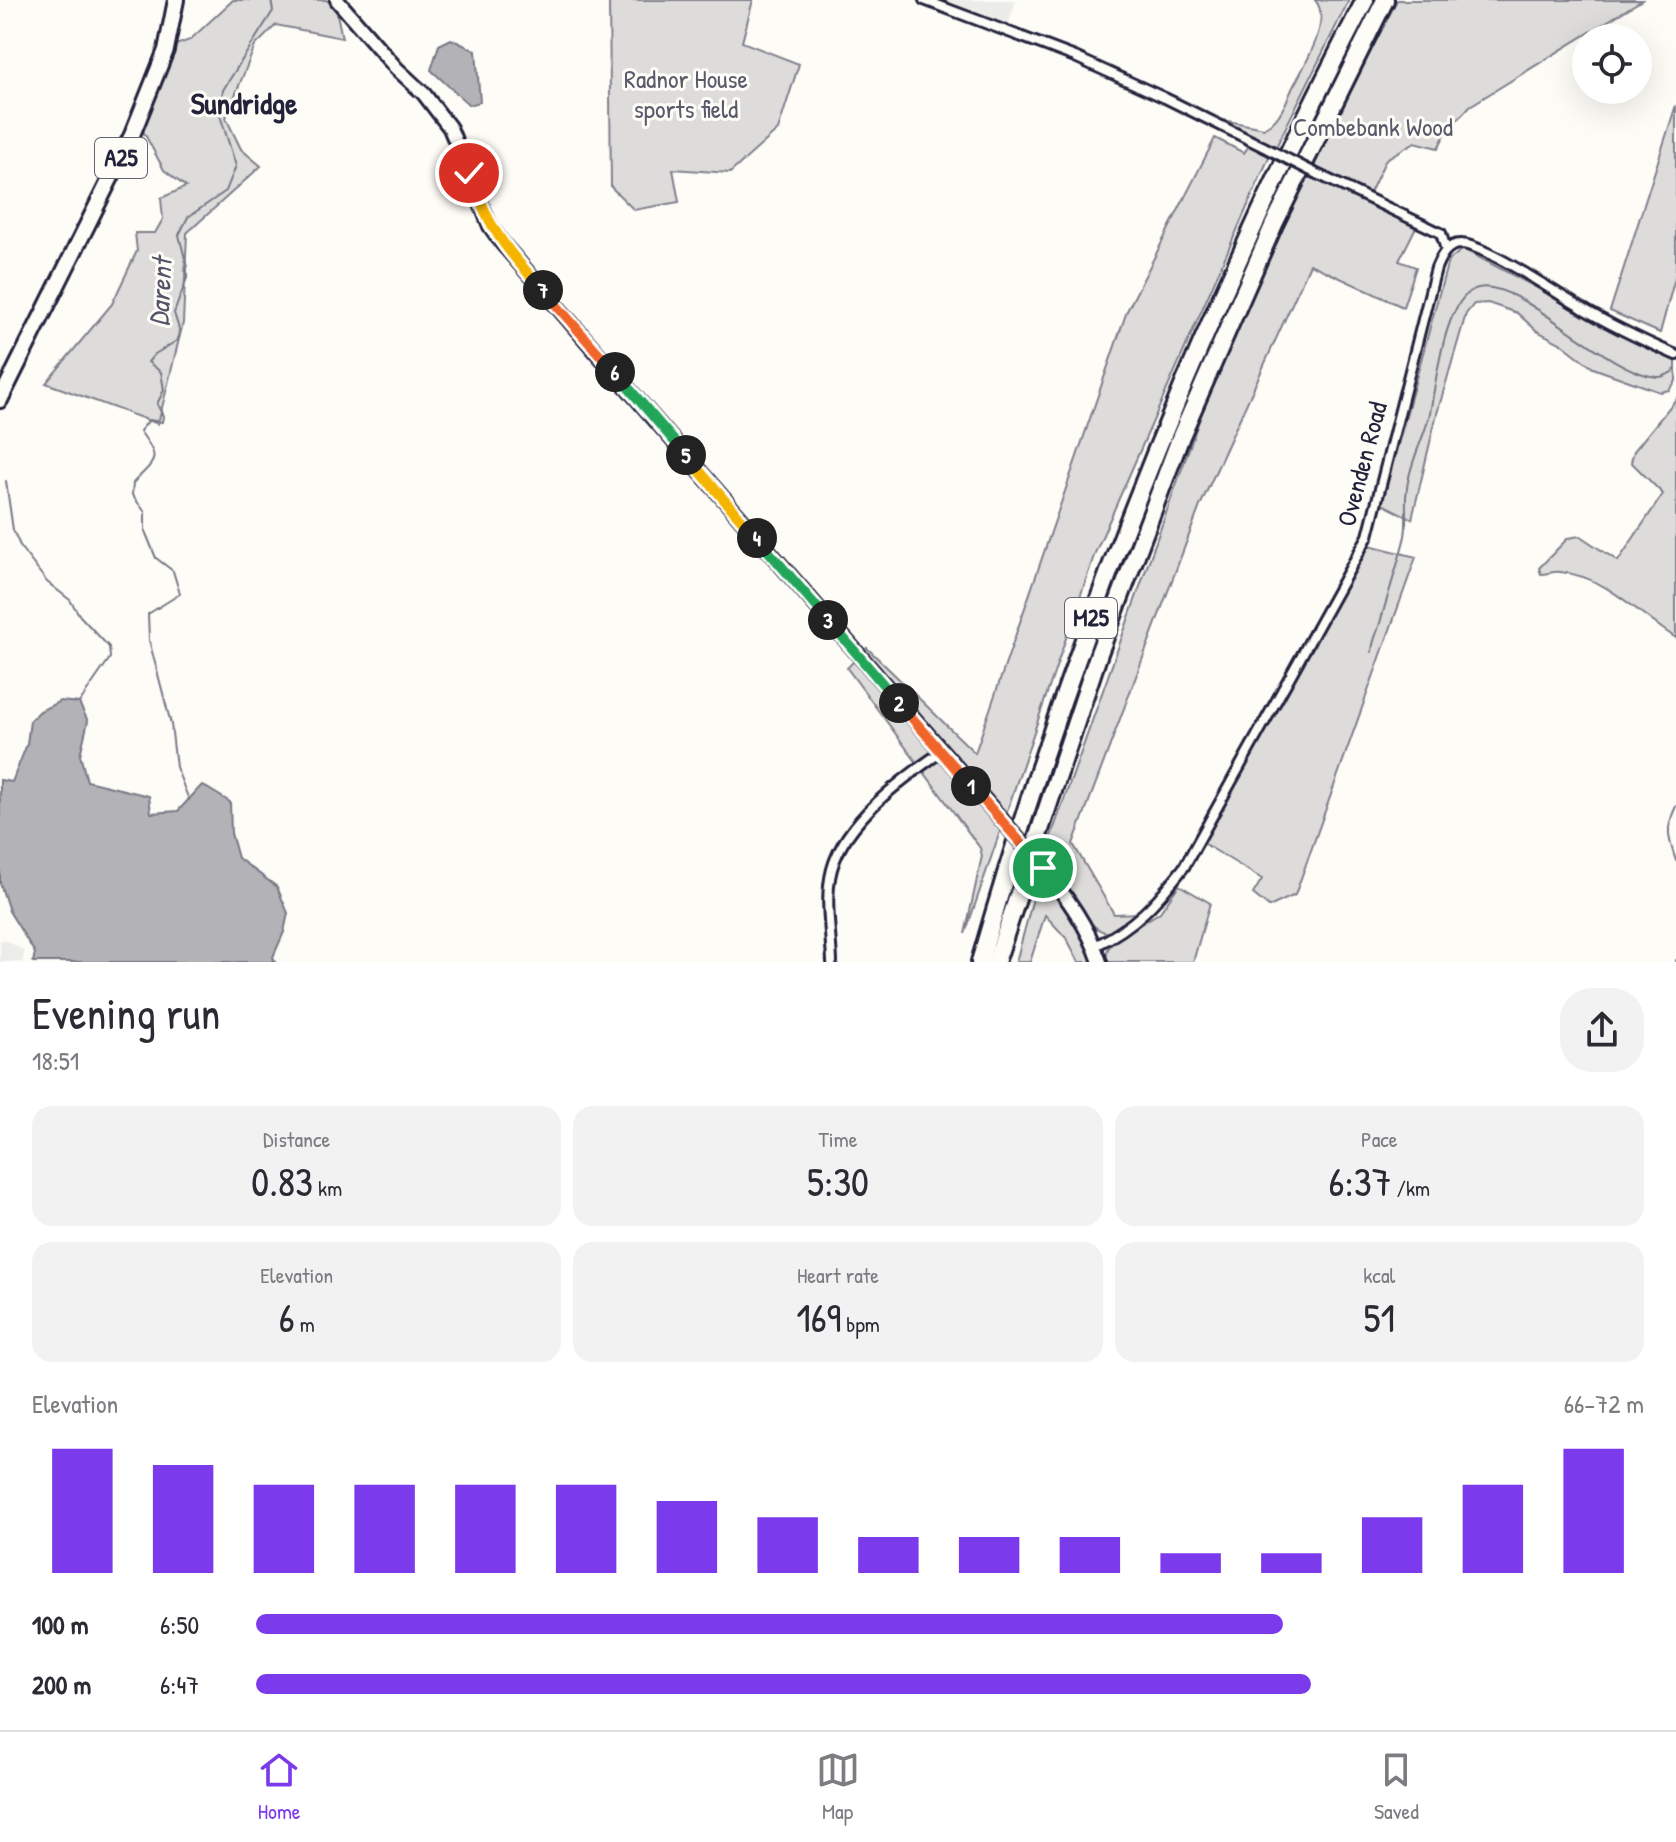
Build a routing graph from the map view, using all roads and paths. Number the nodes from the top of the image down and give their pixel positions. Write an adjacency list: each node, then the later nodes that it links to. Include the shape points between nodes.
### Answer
1 (176, 0): 10 (main road, A25, via 166,50 132,135)
2 (337, 0): 11 (main road, via 450,128 502,243)
3 (924, 0): 6 (street, bridge, via 1075,57)
4 (1365, 0): 15 (highway, M25, via 1262,206 1150,464 1049,739)
5 (1385, 0): 12 (highway, M25, via 1274,224 1181,436 1099,653)
6 (1441, 233): 7 (street); 8 (street)
7 (1461, 244): 8 (street); 9 (street, via 1498,258)
8 (1446, 250): 13 (street, Ovenden Road, via 1436,268 1368,536 1184,867 1138,920)
9 (1676, 355)
10 (0, 400)
11 (941, 752): 13 (main road, bridge, via 1043,868); 14 (street, via 884,797 842,844 829,890)
12 (1026, 873): 16 (highway, M25); 17 (highway, M25)
13 (1095, 946): 18 (main road)
14 (832, 962)
15 (980, 962)
16 (996, 962)
17 (1006, 962)
18 (1100, 962)

